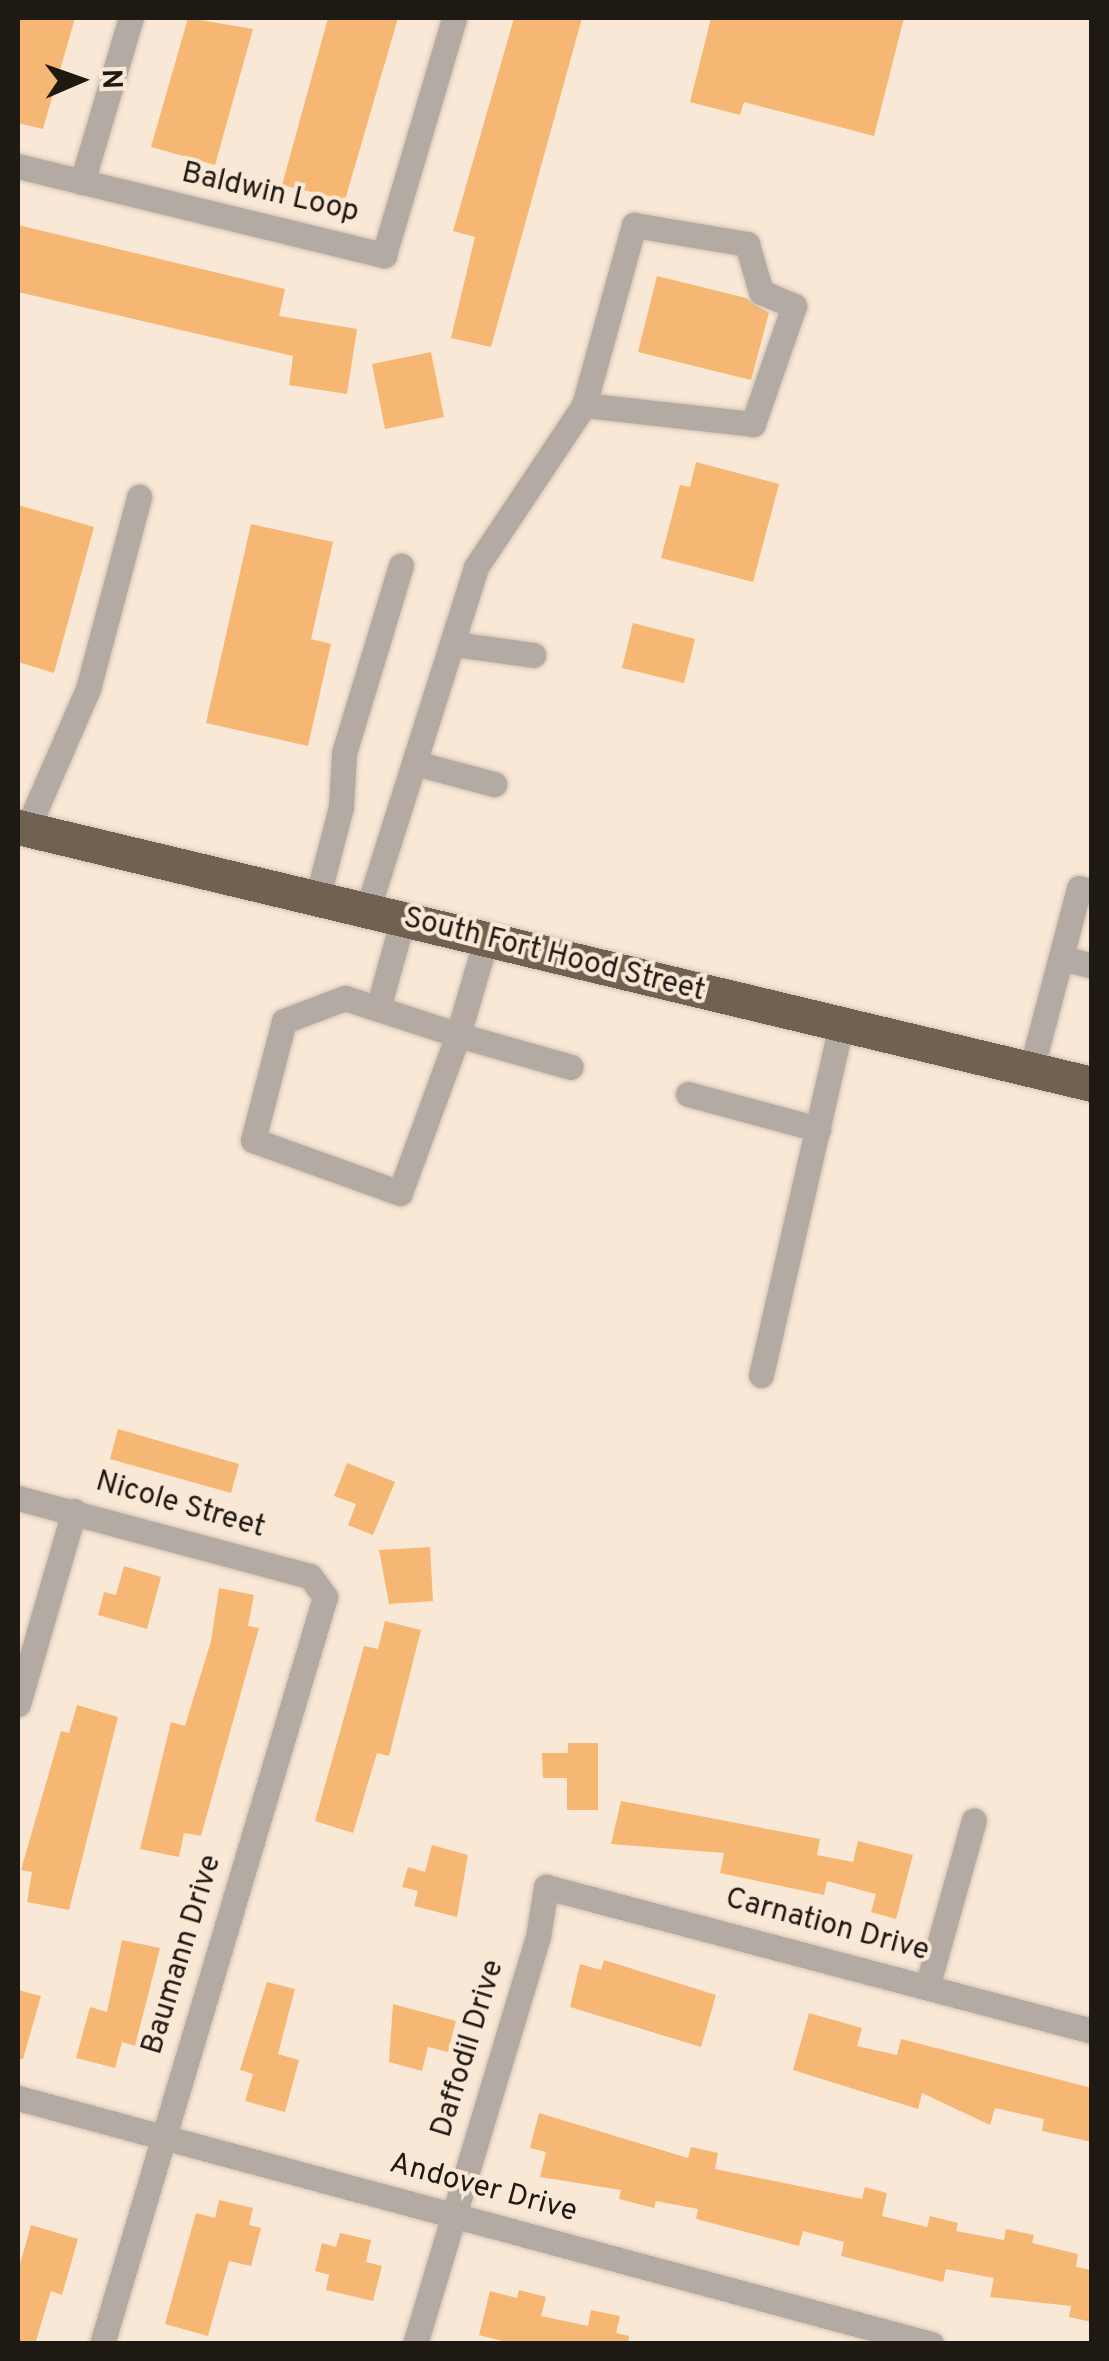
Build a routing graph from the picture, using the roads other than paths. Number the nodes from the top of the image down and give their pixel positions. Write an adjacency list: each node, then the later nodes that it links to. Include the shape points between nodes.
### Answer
1 (131, 18): 4 (street)
2 (454, 18): 4 (street, Baldwin Loop, via 384,255)
3 (18, 166): 4 (street, Baldwin Loop)
4 (82, 182)
5 (584, 405): 5 (street, via 634,225 748,244 761,292 794,306 752,424); 8 (street, via 476,567)
6 (139, 497): 12 (street, via 88,689)
7 (401, 565): 14 (street, via 344,753 341,807)
8 (455, 644): 9 (street); 10 (street)
9 (533, 655)
10 (416, 763): 11 (street); 15 (street)
11 (494, 784)
12 (22, 828): 14 (highway, South Fort Hood Street)
13 (1092, 892): 18 (street, via 1079,888)
14 (316, 899): 15 (highway, South Fort Hood Street)
15 (368, 911): 16 (highway, South Fort Hood Street)
16 (403, 919): 17 (highway, South Fort Hood Street); 20 (street)
17 (487, 936): 21 (highway, South Fort Hood Street); 22 (street)
18 (1061, 958): 19 (street); 24 (street)
19 (1092, 966)
20 (378, 1008): 22 (street); 22 (street, via 345,998 284,1021 253,1140 400,1193)
21 (842, 1025): 24 (highway, South Fort Hood Street); 27 (street)
22 (458, 1035): 23 (street)
23 (571, 1067)
24 (1031, 1070): 25 (highway, South Fort Hood Street)
25 (1092, 1084)
26 (688, 1094): 27 (street)
27 (818, 1129): 28 (street)
28 (761, 1376)
29 (18, 1498): 30 (street, Nicole Street)
30 (74, 1511): 31 (street, Nicole Street); 32 (street)
31 (322, 1586): 38 (street, Baumann Drive)
32 (18, 1704)
33 (974, 1820): 35 (street)
34 (546, 1887): 35 (street, Carnation Drive); 39 (street, Daffodil Drive, via 538,1937)
35 (927, 1986): 36 (street, Carnation Drive)
36 (1092, 2031)
37 (18, 2098): 38 (street, Andover Drive)
38 (163, 2137): 39 (street, Andover Drive); 40 (street, Baumann Drive)
39 (452, 2214): 41 (street, Daffodil Drive); 42 (street, Andover Drive)
40 (102, 2344)
41 (415, 2344)
42 (931, 2344)

